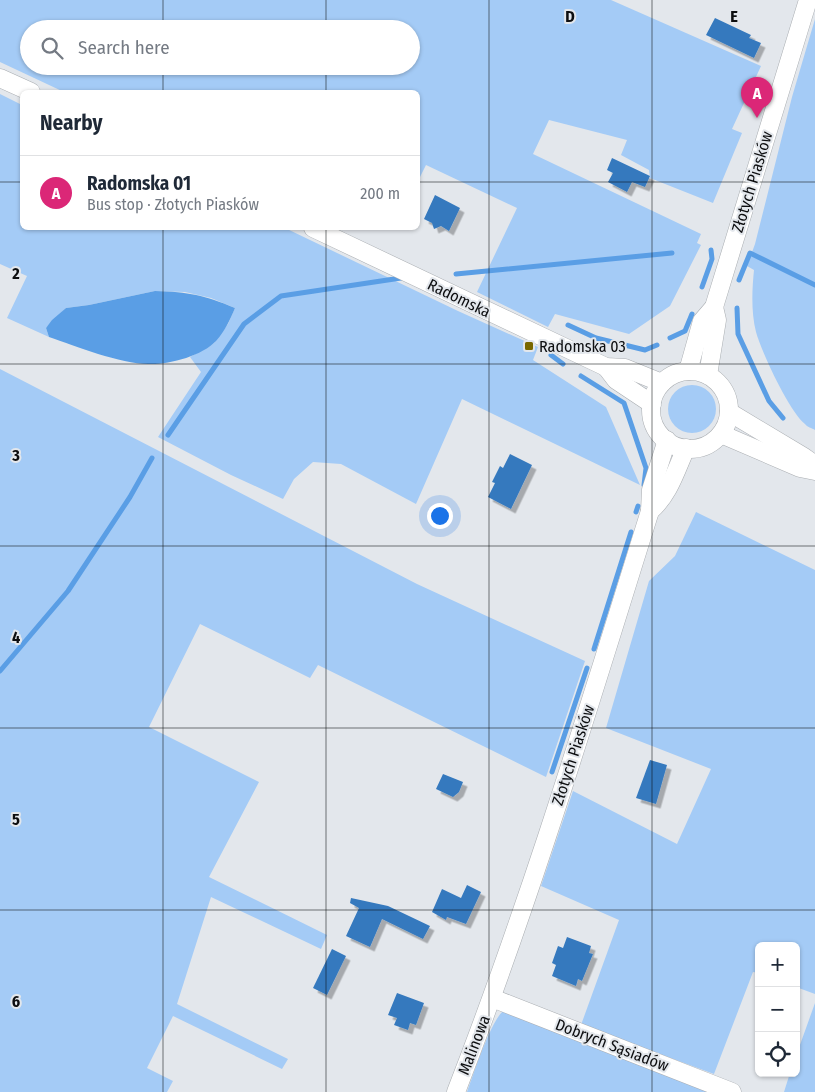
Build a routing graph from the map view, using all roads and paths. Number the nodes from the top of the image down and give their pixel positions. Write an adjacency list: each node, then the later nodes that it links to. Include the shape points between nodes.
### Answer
1 (808, 0): 5 (street, Złotych Piasków)
2 (0, 78): 3 (street)
3 (27, 90)
4 (317, 230): 6 (street, Radomska)
5 (714, 307): 7 (street, Złotych Piasków, via 702,321); 8 (street, Złotych Piasków, via 718,320)
6 (606, 367): 9 (street, Radomska, via 625,368); 10 (street, Radomska, via 616,380)
7 (688, 371): 8 (street); 9 (street, via 673,375)
8 (708, 375): 11 (street, via 723,388)
9 (662, 383): 10 (street)
10 (652, 404): 13 (street, via 654,424)
11 (729, 412): 12 (street); 15 (street)
12 (721, 434): 14 (street, via 705,446); 16 (street, via 800,468)
13 (667, 440): 14 (street); 17 (street, Złotych Piasków, via 651,490)
14 (686, 448): 17 (street, Złotych Piasków, via 662,500)
15 (815, 465)
16 (815, 471)
17 (650, 511): 18 (street, Złotych Piasków, via 600,674)
18 (492, 998): 19 (street, Malinowa); 20 (street, Dobrych Sąsiadów)
19 (456, 1092)
20 (732, 1092)

